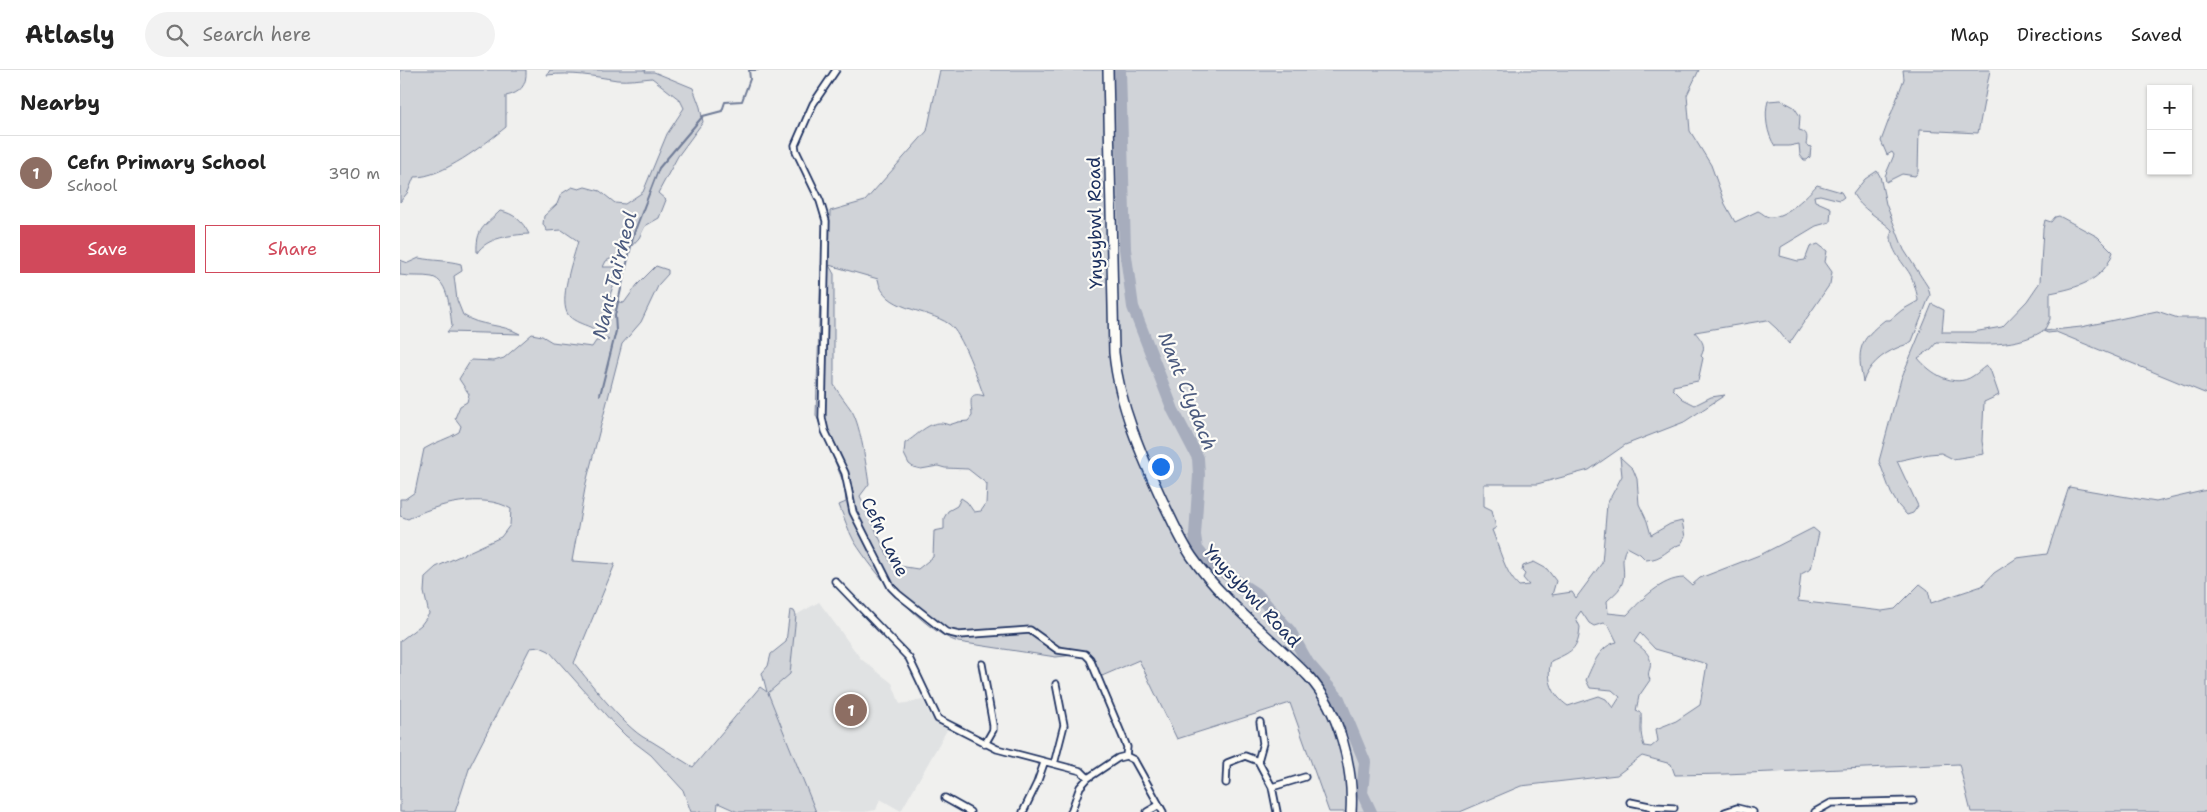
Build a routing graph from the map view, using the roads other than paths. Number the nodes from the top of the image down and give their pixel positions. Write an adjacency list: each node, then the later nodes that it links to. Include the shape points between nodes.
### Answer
1 (836, 70): 8 (street, Cefn Lane, via 813,104 795,145 826,221 823,426 845,473 852,512 891,587 946,632 959,635 1030,630 1058,650 1085,654 1127,747)
2 (1108, 70): 28 (main road, Ynysybwl Road, via 1116,375 1143,458 1192,558 1310,678 1327,705 1348,762)
3 (835, 581): 7 (street, via 909,658 938,719)
4 (982, 664): 7 (street, via 994,725)
5 (1056, 684): 11 (street, via 1064,725)
6 (1260, 722): 9 (street, via 1263,743)
7 (986, 744): 10 (street)
8 (1126, 756): 12 (street); 19 (street, Cefn Lane, via 1134,760)
9 (1258, 761): 13 (street, via 1245,756 1227,763); 15 (street)
10 (1044, 762): 11 (street); 23 (street)
11 (1054, 764): 12 (street, via 1081,771)
12 (1088, 778): 24 (street, via 1080,787)
13 (1226, 783)
14 (1301, 785): 15 (street, via 1302,777)
15 (1272, 787): 27 (street)
16 (945, 798): 22 (street)
17 (1630, 802): 21 (street)
18 (1913, 802): 31 (street, via 1832,802)
19 (1159, 805): 25 (street); 26 (street, Cefn Lane)
20 (1674, 808): 21 (street)
21 (1654, 809)
22 (970, 812)
23 (1023, 812)
24 (1071, 812)
25 (1147, 812)
26 (1163, 812)
27 (1277, 812)
28 (1351, 812)
29 (1725, 812): 30 (street, via 1737,808)
30 (1753, 812)
31 (1815, 812)

